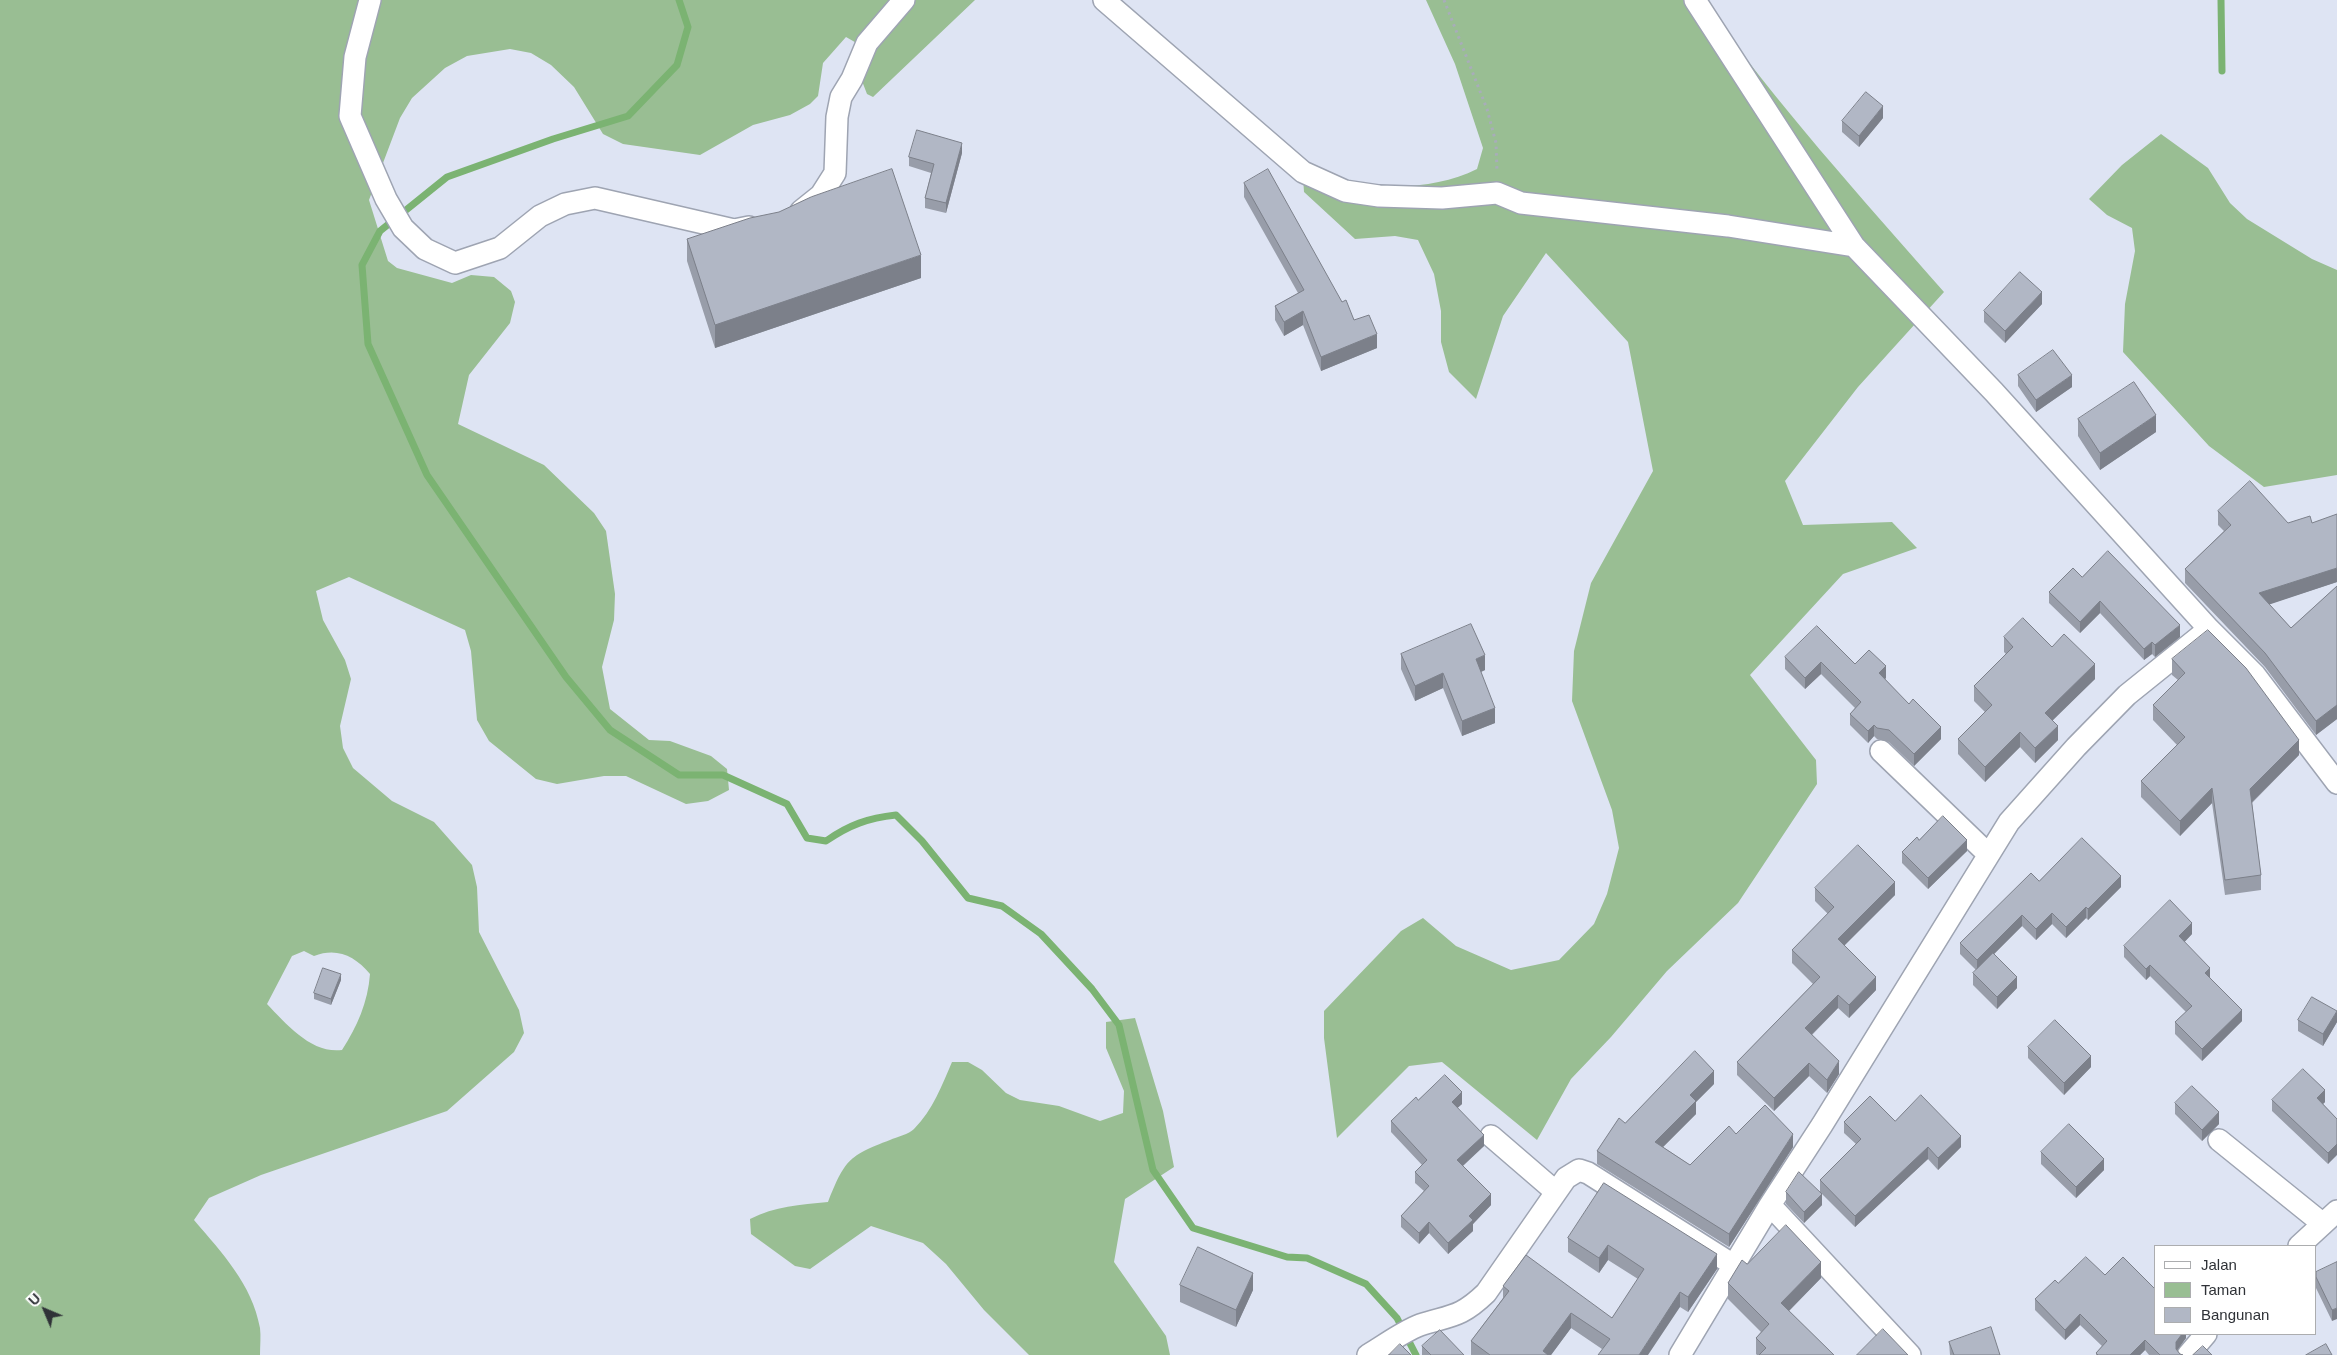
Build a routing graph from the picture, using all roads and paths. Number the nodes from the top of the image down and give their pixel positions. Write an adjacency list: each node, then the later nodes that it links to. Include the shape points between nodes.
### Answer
1 (370, 0): 2 (street, via 355,58 350,116 386,199 403,228 424,249 455,264 500,248 540,216 565,204 595,198 734,230 774,222 800,212 821,195 836,173 836,117 841,97 867,43)
2 (904, 0)
3 (1104, 0): 6 (street, via 1303,172 1345,191 1379,196 1442,198)
4 (1444, 0): 6 (path, via 1487,109 1496,143)
5 (1694, 0): 7 (street)
6 (1497, 193): 7 (street, via 1521,203 1728,226)
7 (1854, 246): 8 (street, via 1994,392)
8 (2209, 629): 10 (street, via 2254,675); 11 (street, via 2127,695 2010,822)
9 (1881, 751): 11 (street)
10 (2337, 783)
11 (1988, 854): 15 (street)
12 (1491, 1136): 14 (street)
13 (2220, 1140): 16 (street)
14 (1556, 1192): 18 (street, via 1573,1172 1588,1173); 20 (street, via 1486,1293 1456,1316 1418,1326)
15 (1770, 1205): 18 (street); 22 (street)
16 (2330, 1218): 17 (street)
17 (2300, 1245)
18 (1735, 1266): 21 (street)
19 (2205, 1335): 23 (street)
20 (1368, 1355)
21 (1680, 1355)
22 (1910, 1355)
23 (2188, 1355)

